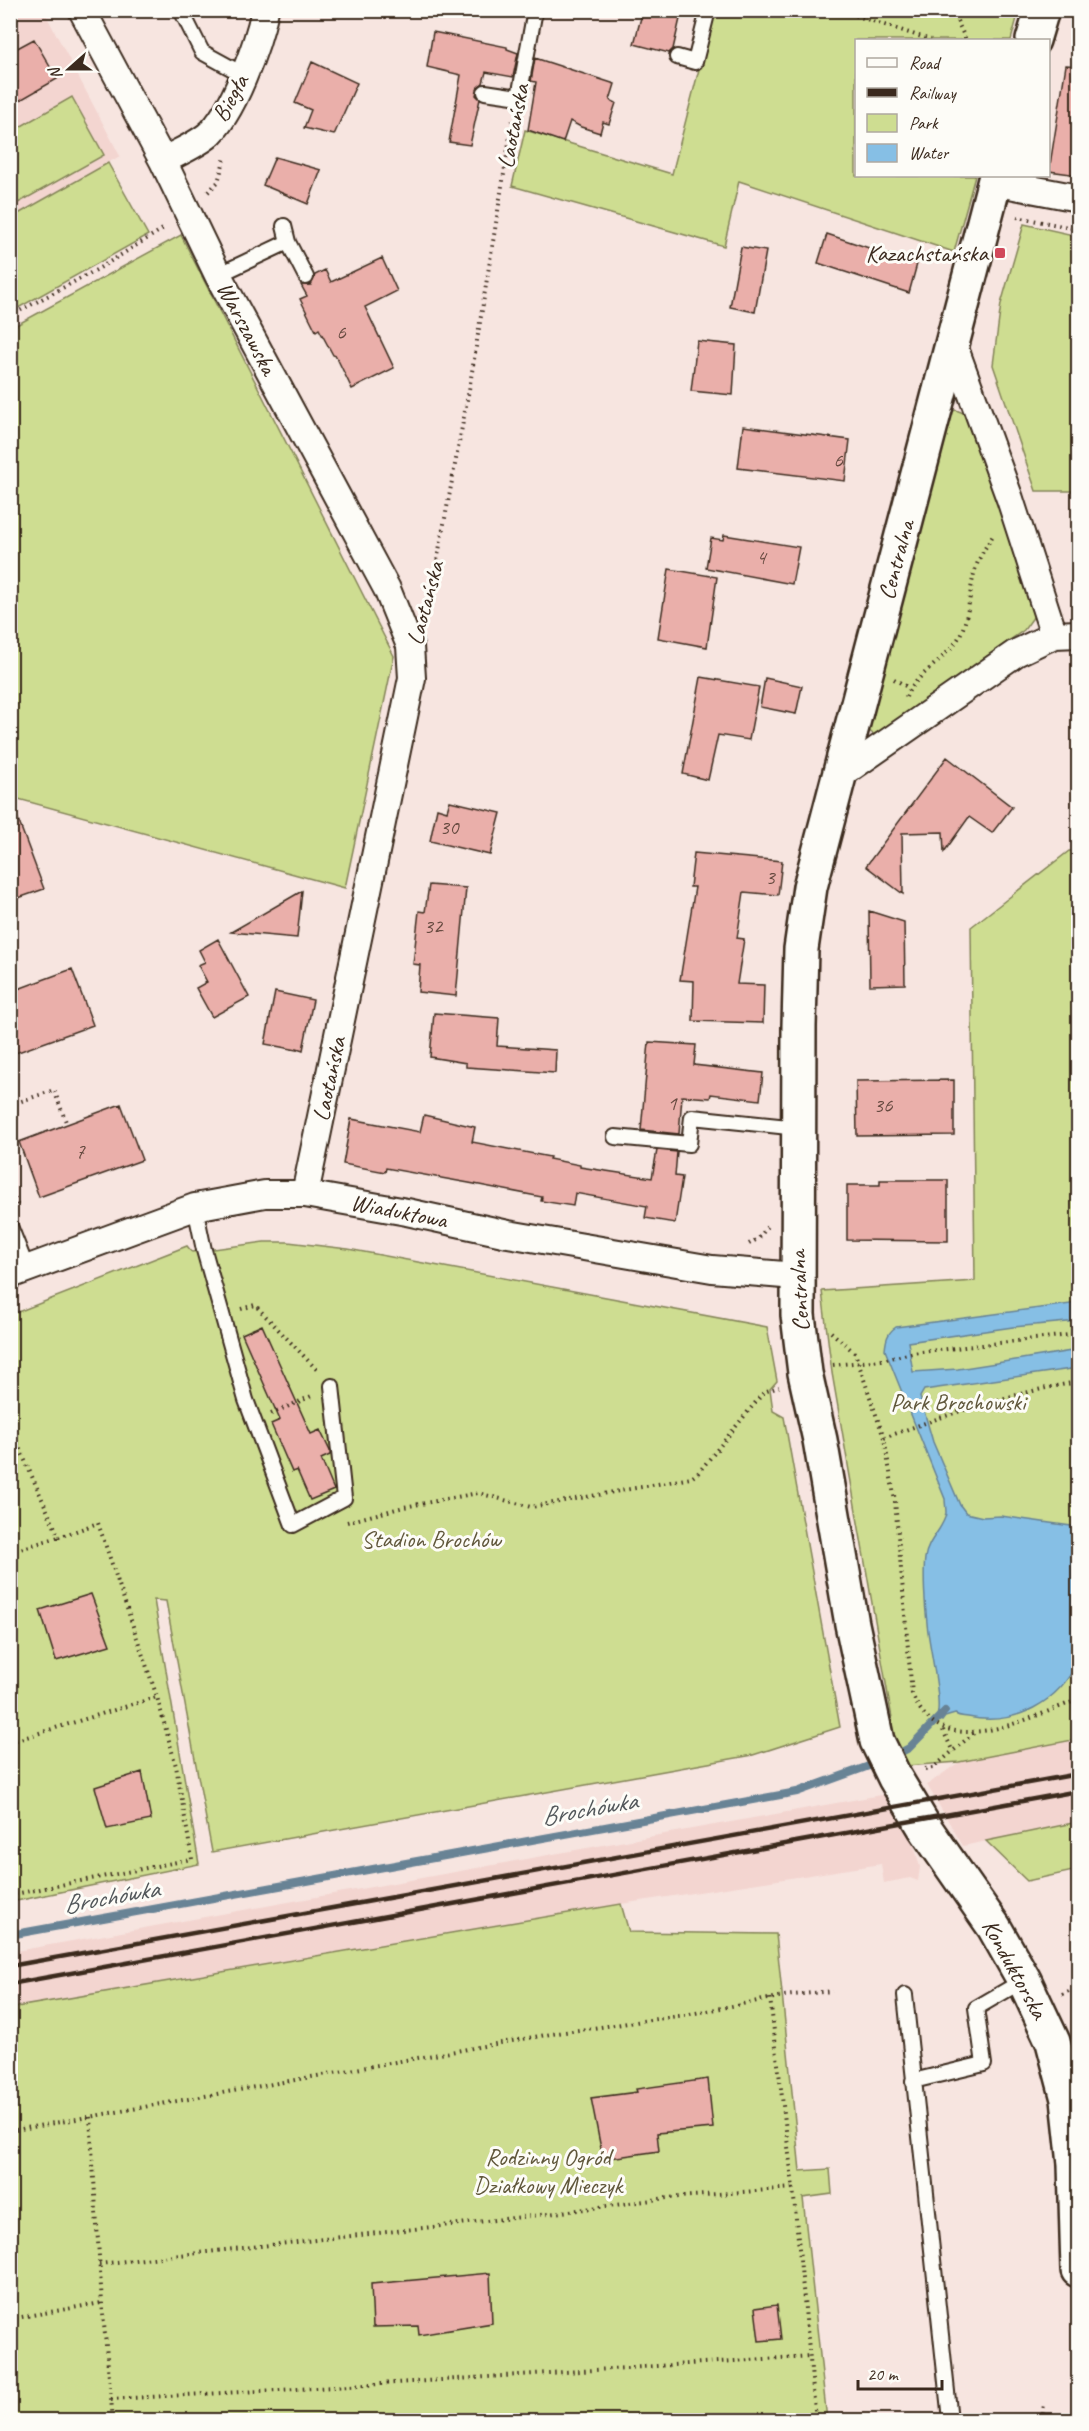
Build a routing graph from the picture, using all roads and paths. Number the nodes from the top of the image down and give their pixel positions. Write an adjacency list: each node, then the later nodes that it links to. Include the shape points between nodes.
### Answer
1 (82, 10): 16 (street, Warszawska)
2 (181, 10): 13 (lane, via 202,52)
3 (265, 10): 13 (street, Biegła)
4 (535, 10): 15 (lane, Laotańska)
5 (708, 10): 12 (lane, via 695,62)
6 (853, 10): 9 (path, via 857,16)
7 (952, 10): 10 (path)
8 (1042, 10): 11 (street)
9 (928, 39)
10 (966, 39)
11 (1033, 39)
12 (677, 57)
13 (244, 75): 16 (street, Biegła, via 226,111 208,135)
14 (485, 92): 15 (lane)
15 (519, 97): 31 (path, Laotańska, via 435,572)
16 (163, 161): 20 (street, Warszawska)
17 (995, 179): 19 (street); 28 (street, Centralna)
18 (218, 182): 20 (path)
19 (1078, 198)
20 (188, 212): 25 (street, Warszawska); 27 (path, via 98,269)
21 (1008, 216): 23 (path)
22 (285, 226): 24 (lane)
23 (1078, 229)
24 (288, 242): 25 (lane); 26 (lane)
25 (219, 274): 31 (street, Warszawska, via 387,589)
26 (306, 277)
27 (10, 316)
28 (953, 344): 29 (street); 33 (street, Centralna)
29 (1017, 520): 30 (street); 32 (path, via 999,529 982,553 968,615 957,640 909,688 900,713)
30 (1066, 634): 32 (street, via 1016,653)
31 (410, 646): 40 (street, Laotańska, via 412,678)
32 (908, 728): 33 (street)
33 (840, 776): 38 (street, Centralna, via 810,887 801,949)
34 (10, 970): 35 (path)
35 (17, 987)
36 (10, 1105): 37 (path, via 54,1090)
37 (66, 1122)
38 (798, 1128): 39 (lane, via 692,1117 689,1144); 44 (street, Centralna)
39 (615, 1137)
40 (305, 1194): 41 (street, Wiaduktowa, via 266,1194); 44 (street, Wiaduktowa, via 712,1269)
41 (195, 1207): 43 (street, Wiaduktowa); 45 (lane)
42 (10, 1226): 43 (lane)
43 (19, 1272)
44 (796, 1275): 65 (street, Centralna, via 806,1372 854,1636 877,1741)
45 (222, 1314): 51 (path, via 255,1305); 53 (lane)
46 (825, 1328): 48 (path, via 855,1353)
47 (1078, 1334): 48 (path)
48 (859, 1363): 49 (path); 55 (path)
49 (823, 1366)
50 (1078, 1382): 55 (path, via 932,1419)
51 (332, 1386): 53 (path); 56 (lane, via 344,1498)
52 (786, 1386): 56 (path, via 764,1392 691,1478 531,1507 478,1493 346,1522)
53 (254, 1422): 56 (lane, via 293,1525)
54 (10, 1427): 57 (path)
55 (884, 1438): 61 (path, via 895,1501 912,1694 927,1720)
56 (326, 1508)
57 (59, 1538): 58 (path); 59 (path, via 98,1523)
58 (10, 1552)
59 (157, 1697): 63 (path); 66 (path, via 176,1766 192,1859)
60 (1078, 1700): 62 (path)
61 (943, 1729): 62 (path); 64 (path)
62 (975, 1733): 64 (path)
63 (10, 1742)
64 (953, 1752): 65 (path, via 933,1768 904,1771)
65 (901, 1786): 67 (street, Konduktorska, via 925,1828 994,1927)
66 (10, 1895)
67 (1024, 1980): 71 (lane, via 976,2008 984,2064); 76 (street, Konduktorska, via 1053,2042 1068,2099 1075,2164)
68 (832, 1991): 70 (path)
69 (905, 1995): 71 (lane)
70 (770, 1998): 72 (path, via 362,2066); 74 (path)
71 (913, 2081): 84 (lane)
72 (90, 2117): 73 (path); 75 (path)
73 (10, 2131)
74 (793, 2188): 75 (path, via 667,2198); 79 (path)
75 (99, 2264): 77 (path)
76 (1078, 2270)
77 (102, 2303): 78 (path); 80 (path)
78 (10, 2319)
79 (811, 2356): 80 (path); 83 (path)
80 (111, 2399): 82 (path)
81 (1044, 2404): 85 (path)
82 (113, 2421)
83 (816, 2421)
84 (950, 2421)
85 (1042, 2421)

